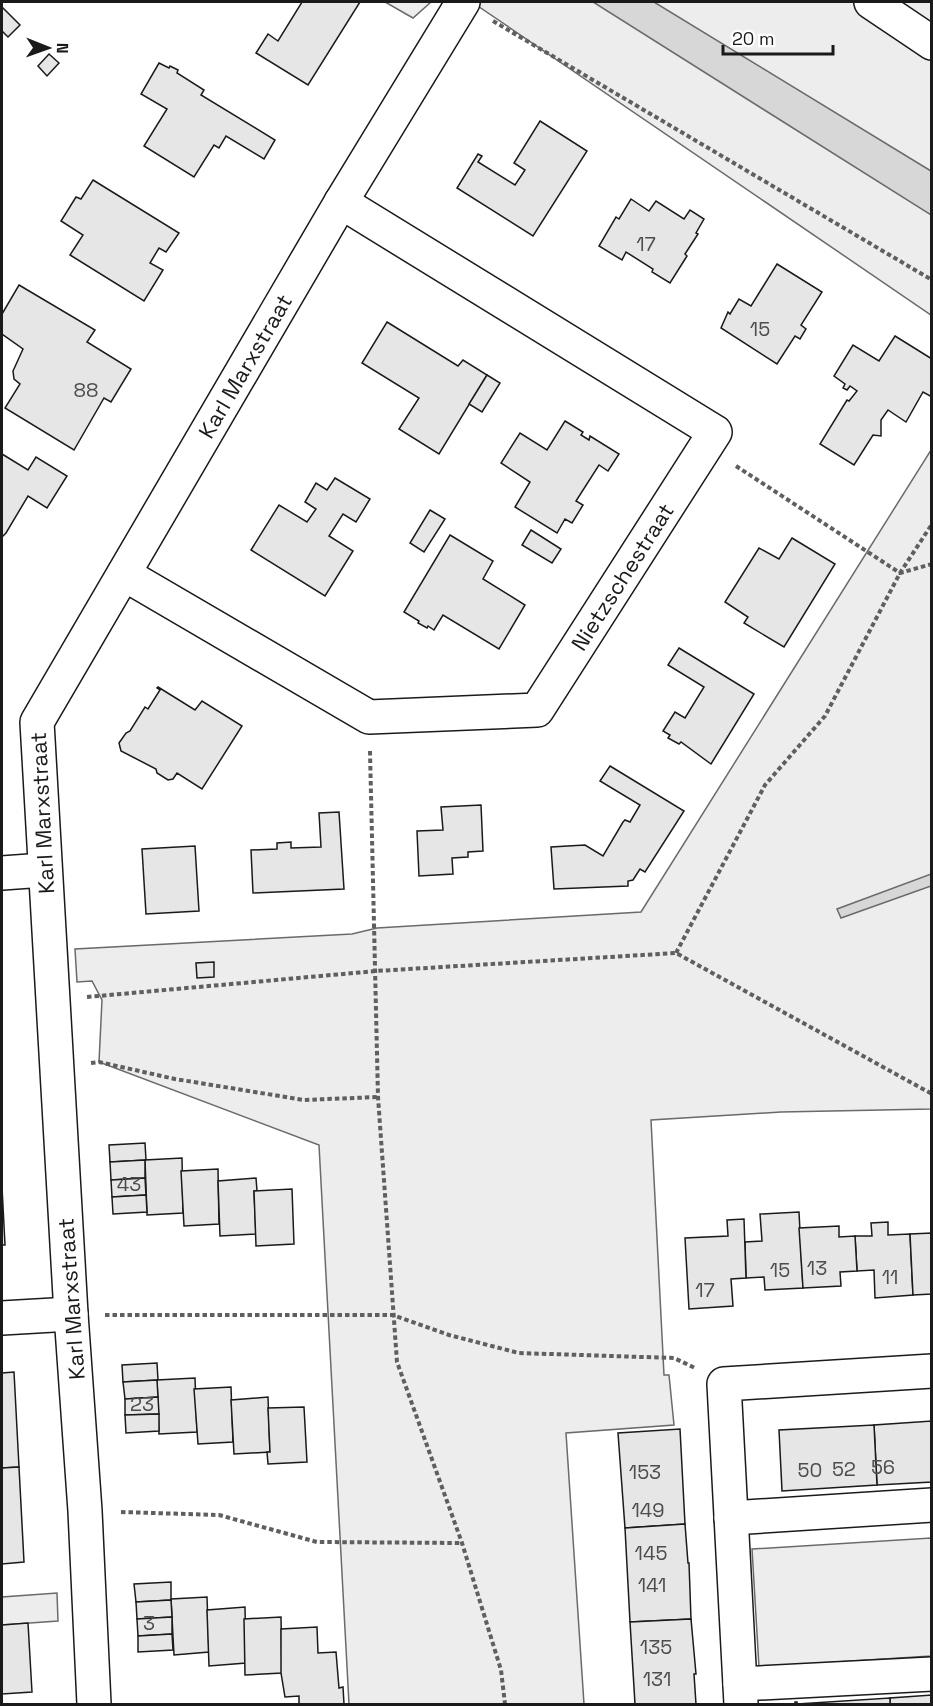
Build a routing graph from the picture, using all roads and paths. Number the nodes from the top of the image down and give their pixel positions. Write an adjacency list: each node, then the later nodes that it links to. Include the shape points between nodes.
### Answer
1 (463, 2): 4 (street, Karl Marxstraat); 5 (path)
2 (871, 2): 3 (street)
3 (932, 43)
4 (341, 202): 6 (street); 10 (street, Karl Marxstraat)
5 (932, 280)
6 (715, 432): 9 (path, via 734,465); 11 (street, Nietzschestraat, via 537,710)
7 (932, 524): 9 (path)
8 (932, 564): 9 (path)
9 (900, 573): 14 (path, via 825,716 765,785)
10 (124, 574): 11 (street); 12 (street, Karl Marxstraat, via 37,722)
11 (369, 717): 15 (path)
12 (44, 870): 13 (street); 16 (street, Karl Marxstraat)
13 (2, 873)
14 (676, 953): 15 (path); 18 (path)
15 (375, 970): 16 (path); 19 (path)
16 (53, 1000): 17 (street, Karl Marxstraat)
17 (57, 1065): 19 (path, via 99,1062 303,1100); 20 (street, Karl Marxstraat)
18 (932, 1094)
19 (378, 1097): 21 (path)
20 (71, 1314): 21 (path); 22 (street); 26 (street, Karl Marxstraat)
21 (393, 1315): 24 (path, via 519,1353 674,1358); 28 (path, via 398,1362)
22 (2, 1318)
23 (932, 1371): 24 (street)
24 (724, 1384): 27 (street)
25 (932, 1505): 27 (street)
26 (85, 1511): 28 (path, via 219,1515 317,1542); 31 (street, Karl Marxstraat)
27 (731, 1518): 30 (street)
28 (462, 1543): 32 (path, via 501,1670)
29 (932, 1674): 30 (street)
30 (741, 1694)
31 (94, 1704)
32 (505, 1704)

